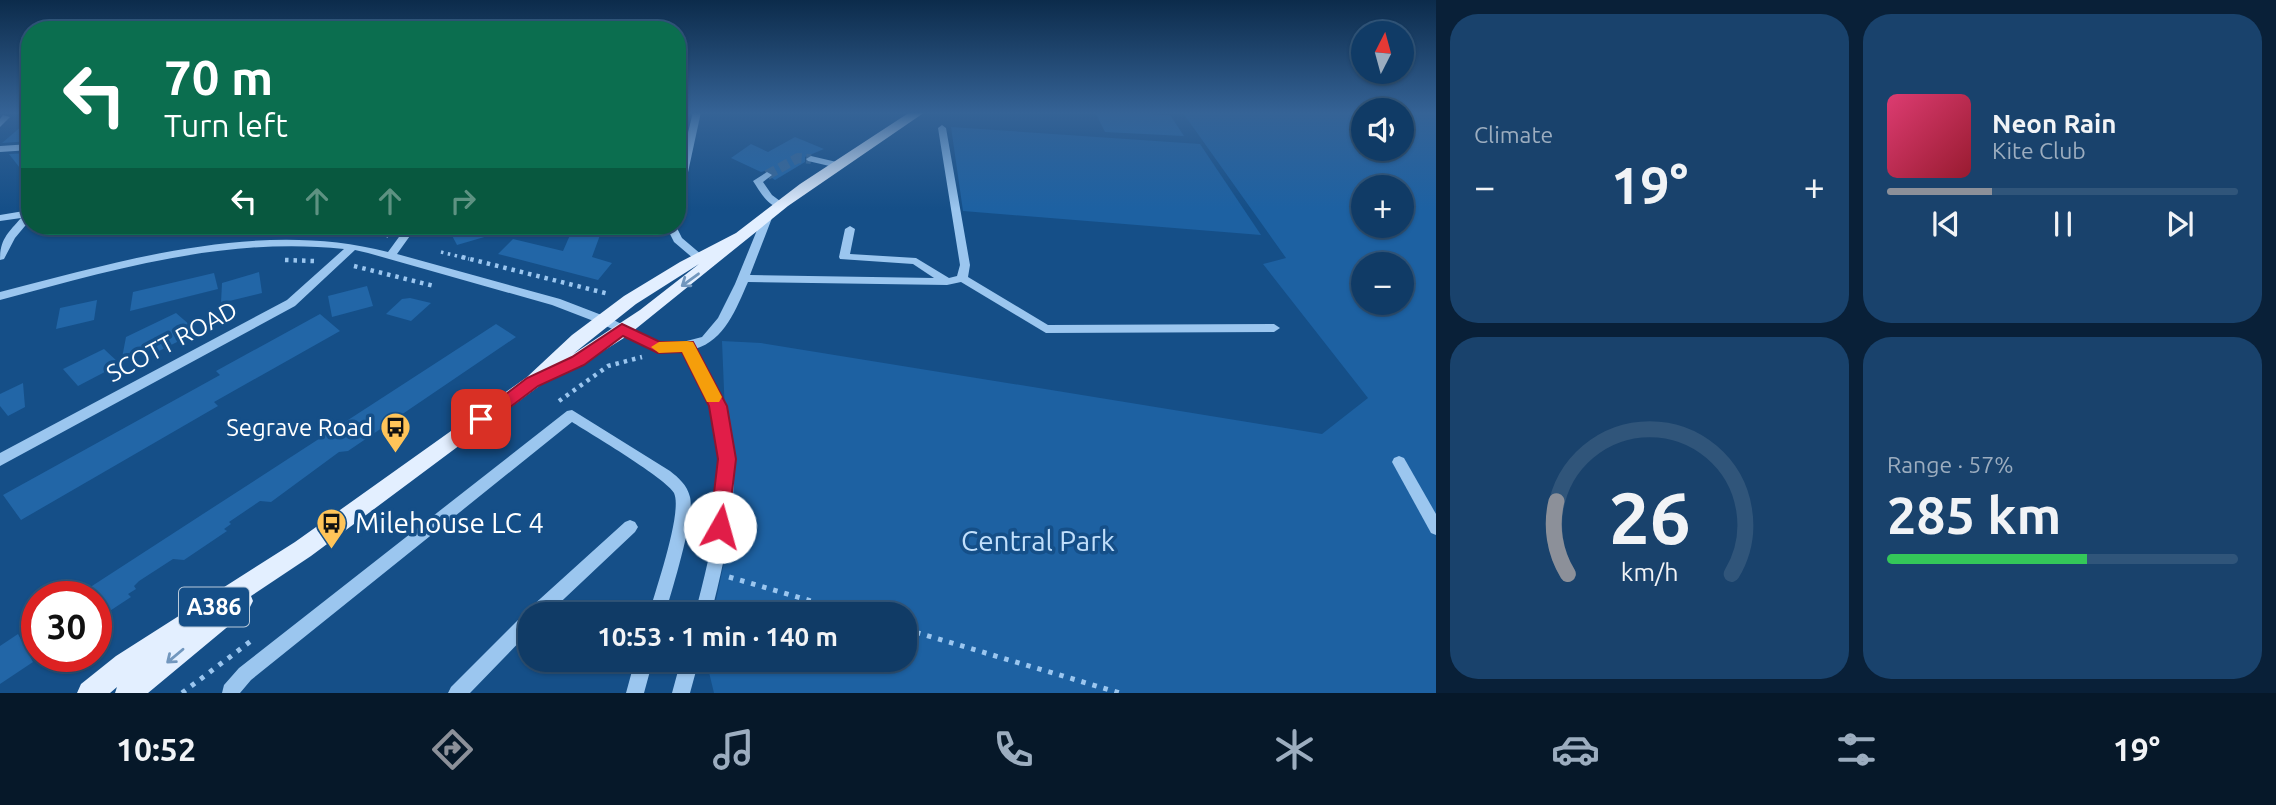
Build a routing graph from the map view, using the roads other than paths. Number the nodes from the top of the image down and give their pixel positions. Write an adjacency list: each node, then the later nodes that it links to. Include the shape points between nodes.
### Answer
1 (870, 144): 6 (main road, A386)
2 (945, 144): 22 (street, via 965,265)
3 (21, 148): 4 (street)
4 (0, 149)
5 (811, 159): 6 (street)
6 (838, 165): 8 (main road, A386)
7 (767, 175): 8 (street, via 758,181)
8 (781, 206): 11 (main road, A386)
9 (21, 214): 10 (street)
10 (0, 218)
11 (767, 218): 16 (main road, A386); 21 (street)
12 (21, 224): 19 (street)
13 (850, 229): 23 (street, via 844,257 916,261)
14 (405, 235): 18 (street)
15 (676, 235): 20 (street)
16 (741, 236): 20 (main road, A386); 27 (main road, one-way to 27, via 712,264)
17 (353, 247): 18 (street); 24 (street, via 246,246 81,275); 30 (street, SCOTT ROAD, via 281,309)
18 (390, 256): 25 (street, via 536,295)
19 (0, 257)
20 (698, 257): 25 (main road, A386)
21 (743, 278): 23 (street); 28 (street, via 720,326 707,340)
22 (962, 278): 23 (street); 26 (street, via 1046,328)
23 (948, 282)
24 (0, 296)
25 (604, 320): 27 (street); 29 (main road, A386, via 562,351)
26 (1274, 328)
27 (622, 330): 28 (street, via 658,347); 29 (main road, A386, via 578,361)
28 (687, 346): 36 (street, via 718,406 727,459 714,573)
29 (533, 382): 40 (main road, A386, via 303,549)
30 (0, 460)
31 (1399, 462): 33 (street)
32 (630, 527): 34 (street)
33 (1436, 528)
34 (549, 602)
35 (660, 602): 41 (street, via 684,512 684,495 665,475 572,415 245,674)
36 (706, 602)
37 (518, 632): 43 (street)
38 (641, 672): 44 (street)
39 (687, 672): 45 (street)
40 (136, 684): 42 (main road, A386)
41 (230, 691)
42 (90, 693)
43 (457, 693)
44 (635, 693)
45 (681, 693)

